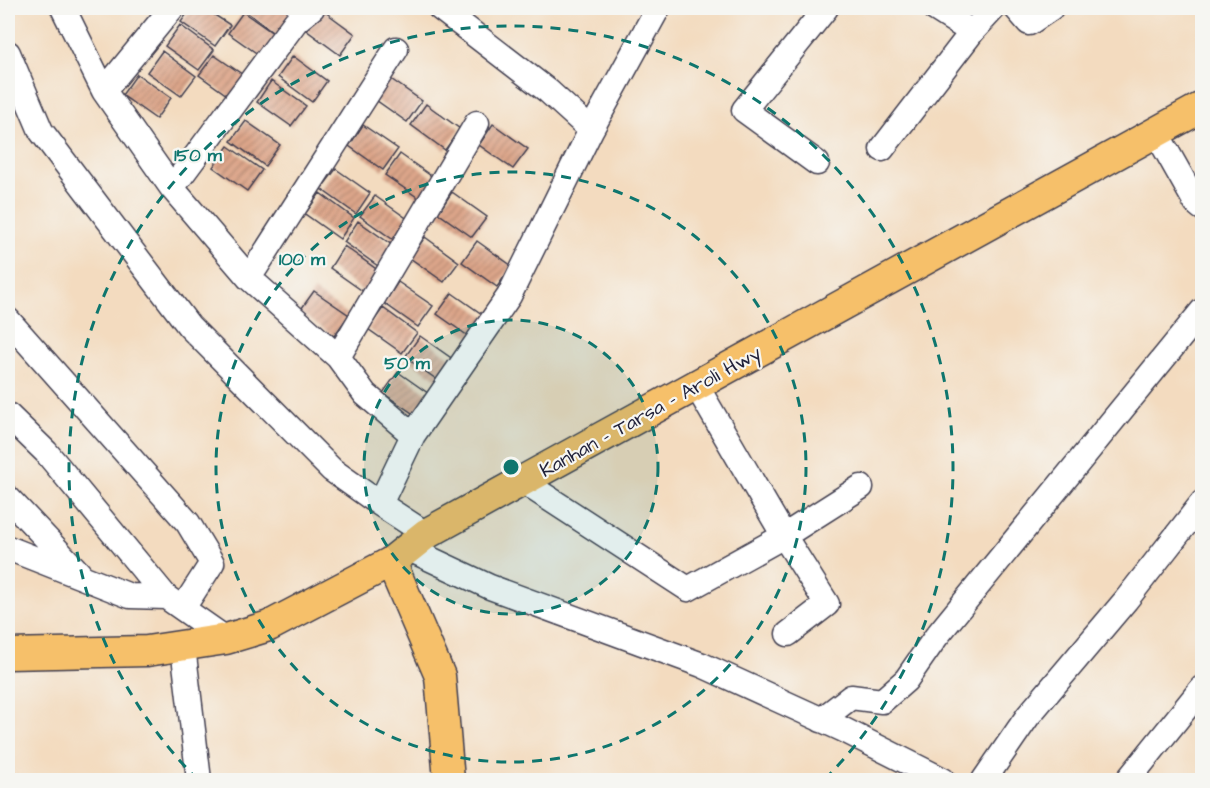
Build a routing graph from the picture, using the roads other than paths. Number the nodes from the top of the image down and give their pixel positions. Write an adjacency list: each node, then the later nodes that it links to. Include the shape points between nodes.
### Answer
1 (63, 8): 14 (street)
2 (172, 8): 14 (street)
3 (312, 8): 21 (street, via 296,21)
4 (440, 8): 17 (street, via 548,91)
5 (826, 8): 20 (street, via 744,110)
6 (934, 8): 11 (street)
7 (994, 8): 11 (street)
8 (1016, 8): 9 (street, via 1029,23)
9 (1051, 8)
10 (649, 11): 17 (street)
11 (972, 32): 19 (street)
12 (396, 49): 23 (street)
13 (8, 53): 34 (street, via 41,131 189,326 332,470)
14 (104, 92): 21 (street)
15 (1203, 106): 18 (main road, Kanhan - Tarsa - Aroli Hwy)
16 (477, 123): 26 (street)
17 (591, 130): 29 (street, via 509,296)
18 (1156, 132): 22 (street, via 1196,204); 27 (main road, Kanhan - Tarsa - Aroli Hwy)
19 (882, 149)
20 (817, 163)
21 (172, 188): 23 (street)
22 (1203, 208)
23 (249, 278): 26 (street)
24 (1203, 311): 45 (street, via 936,637 906,680 882,701 850,697)
25 (8, 320): 39 (street, via 188,523 212,563)
26 (338, 357): 29 (street, via 364,394)
27 (696, 386): 30 (main road, Kanhan - Tarsa - Aroli Hwy); 35 (street)
28 (8, 415): 39 (street, via 46,452)
29 (413, 435): 34 (street)
30 (522, 481): 35 (street, via 688,589); 37 (main road, Kanhan - Tarsa - Aroli Hwy)
31 (861, 487): 35 (street)
32 (8, 498): 38 (street)
33 (1203, 503): 49 (street, via 1028,716)
34 (380, 504): 37 (street)
35 (784, 536): 40 (street, via 827,604)
36 (8, 548): 38 (street)
37 (408, 548): 41 (main road, Kanhan - Tarsa - Aroli Hwy, via 269,626); 45 (street, via 490,587 702,665); 47 (main road, via 440,676)
38 (82, 577): 39 (street, via 130,596)
39 (175, 602): 41 (street)
40 (788, 634)
41 (226, 639): 42 (main road, Kanhan - Tarsa - Aroli Hwy)
42 (183, 646): 43 (main road, Kanhan - Tarsa - Aroli Hwy, via 147,651); 46 (street)
43 (8, 654)
44 (1203, 688): 50 (street)
45 (821, 720): 48 (street)
46 (199, 780)
47 (449, 780)
48 (943, 780)
49 (984, 780)
50 (1128, 780)

